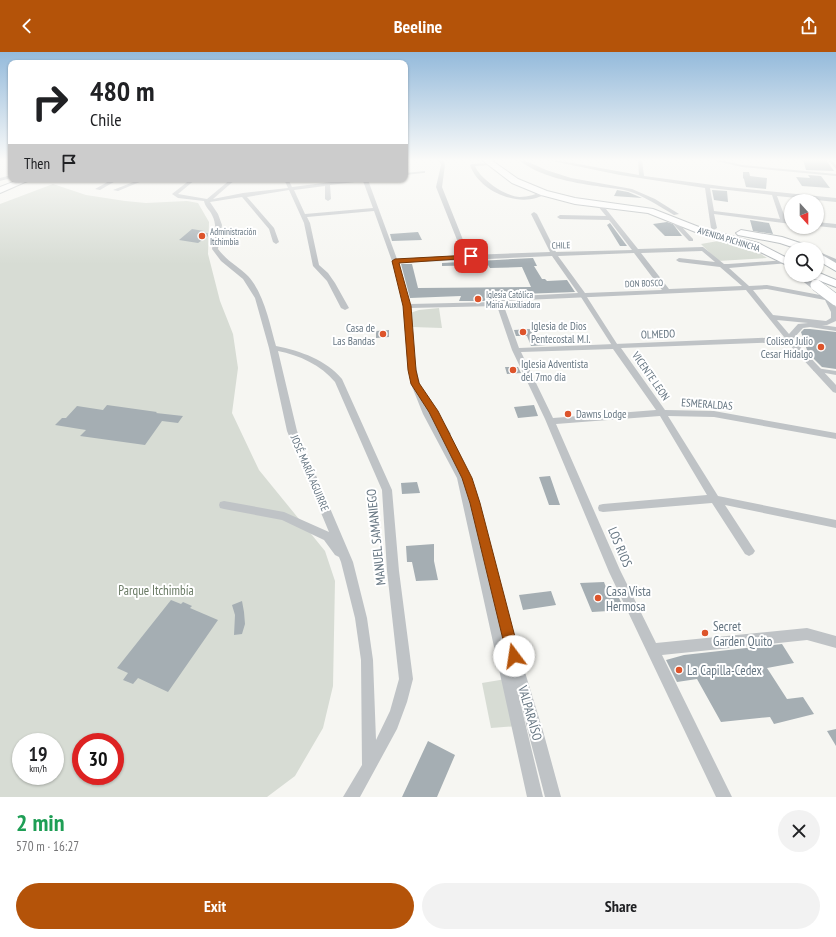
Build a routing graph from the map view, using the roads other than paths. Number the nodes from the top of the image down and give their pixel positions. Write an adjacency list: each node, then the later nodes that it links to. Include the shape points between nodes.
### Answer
1 (774, 194): 30 (street)
2 (177, 195): 18 (street)
3 (214, 195): 18 (street)
4 (243, 195): 18 (street); 36 (street, via 272,229)
5 (292, 195): 26 (street)
6 (328, 195): 17 (street)
7 (371, 195): 23 (street, VALPARAÍSO)
8 (442, 195): 41 (street)
9 (506, 195): 10 (street, via 513,198)
10 (538, 195)
11 (551, 195): 20 (main road, AVENIDA PICHINCHA)
12 (588, 195): 20 (main road, AVENIDA PICHINCHA, via 598,200)
13 (590, 195): 21 (main road, AVENIDA PICHINCHA)
14 (643, 195): 29 (street)
15 (709, 195): 24 (street)
16 (782, 195): 19 (street)
17 (328, 199)
18 (207, 200): 66 (street, JOSÉ MARÍA AGUIRRE, via 219,225 215,249 253,288)
19 (836, 200)
20 (576, 201): 22 (main road, AVENIDA PICHINCHA)
21 (620, 202): 22 (main road, AVENIDA PICHINCHA); 29 (main road, AVENIDA PICHINCHA)
22 (600, 205): 28 (street)
23 (375, 209): 26 (street); 44 (street, VALPARAÍSO)
24 (712, 212): 30 (street); 33 (street)
25 (534, 214): 40 (street, VICENTE LEON)
26 (303, 216): 59 (street, via 307,223 316,266 336,290)
27 (560, 217): 28 (street)
28 (610, 218): 39 (street)
29 (678, 218): 33 (main road, AVENIDA PICHINCHA); 35 (street, via 677,225); 38 (main road, AVENIDA PICHINCHA, via 701,231)
30 (784, 221)
31 (824, 225): 32 (street)
32 (836, 226)
33 (714, 228): 34 (main road, AVENIDA PICHINCHA)
34 (766, 238): 37 (main road, AVENIDA PICHINCHA); 38 (main road, via 757,240)
35 (692, 240)
36 (276, 242)
37 (788, 242)
38 (754, 245): 45 (main road, AVENIDA PICHINCHA)
39 (635, 251): 40 (street, CHILE); 48 (street, CHILE, via 703,249); 54 (street)
40 (554, 254): 41 (street, CHILE); 55 (street, VICENTE LEON)
41 (467, 257): 44 (street, CHILE)
42 (824, 258): 47 (main road)
43 (679, 260): 48 (street)
44 (395, 261): 57 (street, VALPARAÍSO)
45 (784, 261)
46 (784, 263): 48 (street, via 728,266)
47 (835, 263)
48 (721, 264): 53 (street, CHILE)
49 (808, 282): 56 (street)
50 (817, 282): 56 (main road, bridge)
51 (824, 282): 52 (main road)
52 (836, 284)
53 (748, 288): 54 (street, DON BOSCO); 56 (street, DON BOSCO, via 776,288); 60 (street, CHILE)
54 (667, 291): 55 (street, DON BOSCO)
55 (582, 294): 58 (street, DON BOSCO, via 498,298); 65 (street, VICENTE LEON)
56 (834, 299): 60 (street, via 836,314 832,322)
57 (407, 303): 58 (street, DON BOSCO); 70 (street, VALPARAÍSO)
58 (500, 304): 67 (street, LOS RIOS)
59 (345, 308)
60 (772, 317): 62 (street, CHILE)
61 (836, 329): 63 (street, via 805,325)
62 (782, 331): 63 (street); 64 (street, CHILE)
63 (797, 331): 64 (street)
64 (789, 339): 65 (street, OLMEDO); 68 (street, CHILE)
65 (616, 346): 67 (street, OLMEDO); 72 (street, VICENTE LEON)
66 (273, 348): 80 (street, JOSÉ MARÍA AGUIRRE, via 292,431); 83 (street, MANUEL SAMANIEGO, via 289,350 335,375 387,490 393,571 406,679 404,696 398,712)
67 (516, 350): 73 (street, LOS RIOS)
68 (816, 370): 69 (street); 71 (street, CHILE)
69 (836, 373)
70 (415, 384): 85 (street, VALPARAÍSO, via 427,414 462,478); 86 (street, VALPARAÍSO, via 437,417 467,478)
71 (836, 390)
72 (662, 413): 73 (street, ESMERALDAS); 74 (street, ESMERALDAS, via 714,414); 75 (street, VICENTE LEON)
73 (551, 421): 82 (street, LOS RIOS, via 615,572)
74 (836, 436)
75 (715, 499): 77 (street); 78 (street); 79 (street, VICENTE LEON)
76 (224, 505): 80 (street, via 272,513 297,522 328,537)
77 (603, 508)
78 (836, 524)
79 (749, 551)
80 (347, 562): 83 (street, JOSÉ MARÍA AGUIRRE, via 361,618 367,660)
81 (836, 642): 82 (street, via 807,634)
82 (652, 650): 87 (street, LOS RIOS)
83 (369, 767): 84 (street)
84 (351, 797)
85 (535, 797)
86 (553, 797)
87 (724, 797)

